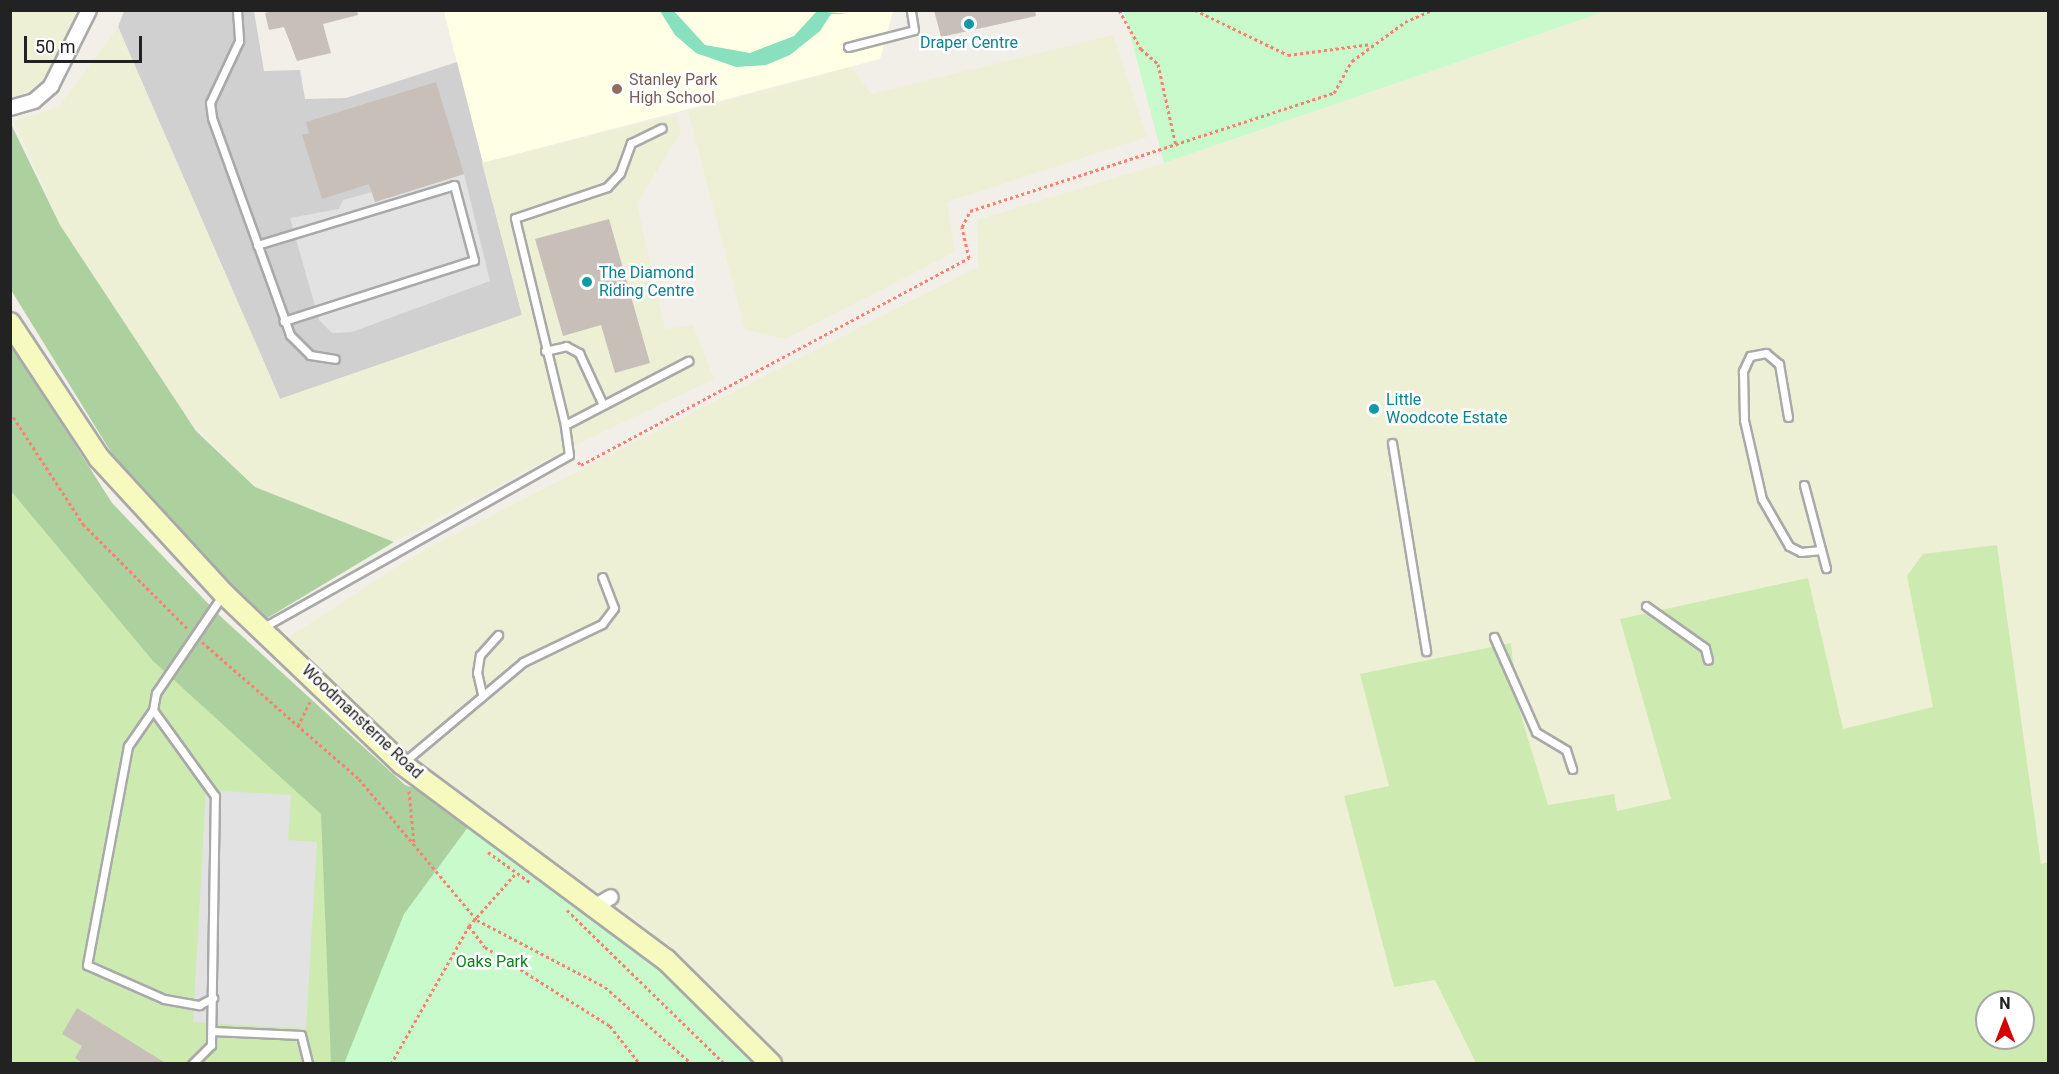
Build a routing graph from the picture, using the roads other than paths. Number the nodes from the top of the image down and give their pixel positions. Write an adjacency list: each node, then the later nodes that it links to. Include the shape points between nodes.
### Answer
1 (89, 10): 5 (street, via 51,87 34,101)
2 (237, 10): 7 (lane, via 239,41 211,111)
3 (911, 10): 4 (lane, via 914,30)
4 (848, 47)
5 (10, 108)
6 (662, 128): 10 (lane, via 632,143 620,173 607,187 514,218)
7 (257, 245): 8 (lane); 8 (lane, via 454,185 474,260)
8 (284, 321): 11 (lane, via 310,355)
9 (10, 323): 21 (main road, Woodmansterne Road, via 99,459)
10 (545, 351): 13 (lane, via 566,346 579,353); 15 (lane)
11 (334, 358)
12 (688, 362): 13 (lane)
13 (603, 405): 15 (lane)
14 (1788, 417): 18 (lane, via 1779,364 1766,353 1750,356 1743,371 1744,420 1762,499 1789,546 1801,552)
15 (565, 425): 23 (lane, via 569,455)
16 (1392, 443): 26 (lane)
17 (1804, 485): 18 (lane)
18 (1821, 550): 19 (lane)
19 (1826, 568)
20 (602, 577): 28 (lane, via 614,608 602,624 523,662)
21 (224, 594): 23 (main road, Woodmansterne Road); 29 (lane, via 156,693)
22 (1646, 606): 27 (lane, via 1705,648)
23 (260, 629): 30 (main road, Woodmansterne Road)
24 (498, 635): 28 (lane, via 480,655 477,673)
25 (1494, 637): 31 (lane, via 1536,732 1566,750)
26 (1426, 651)
27 (1708, 660)
28 (482, 694): 30 (lane)
29 (153, 710): 32 (lane, via 215,796); 32 (lane, via 128,746 87,965 174,1002 199,1005)
30 (402, 764): 36 (main road, Woodmansterne Road, via 604,901)
31 (1572, 769)
32 (213, 998): 33 (lane)
33 (212, 1031): 34 (lane, via 204,1056); 35 (lane, via 301,1035)
34 (192, 1064)
35 (308, 1064)
36 (771, 1064)

